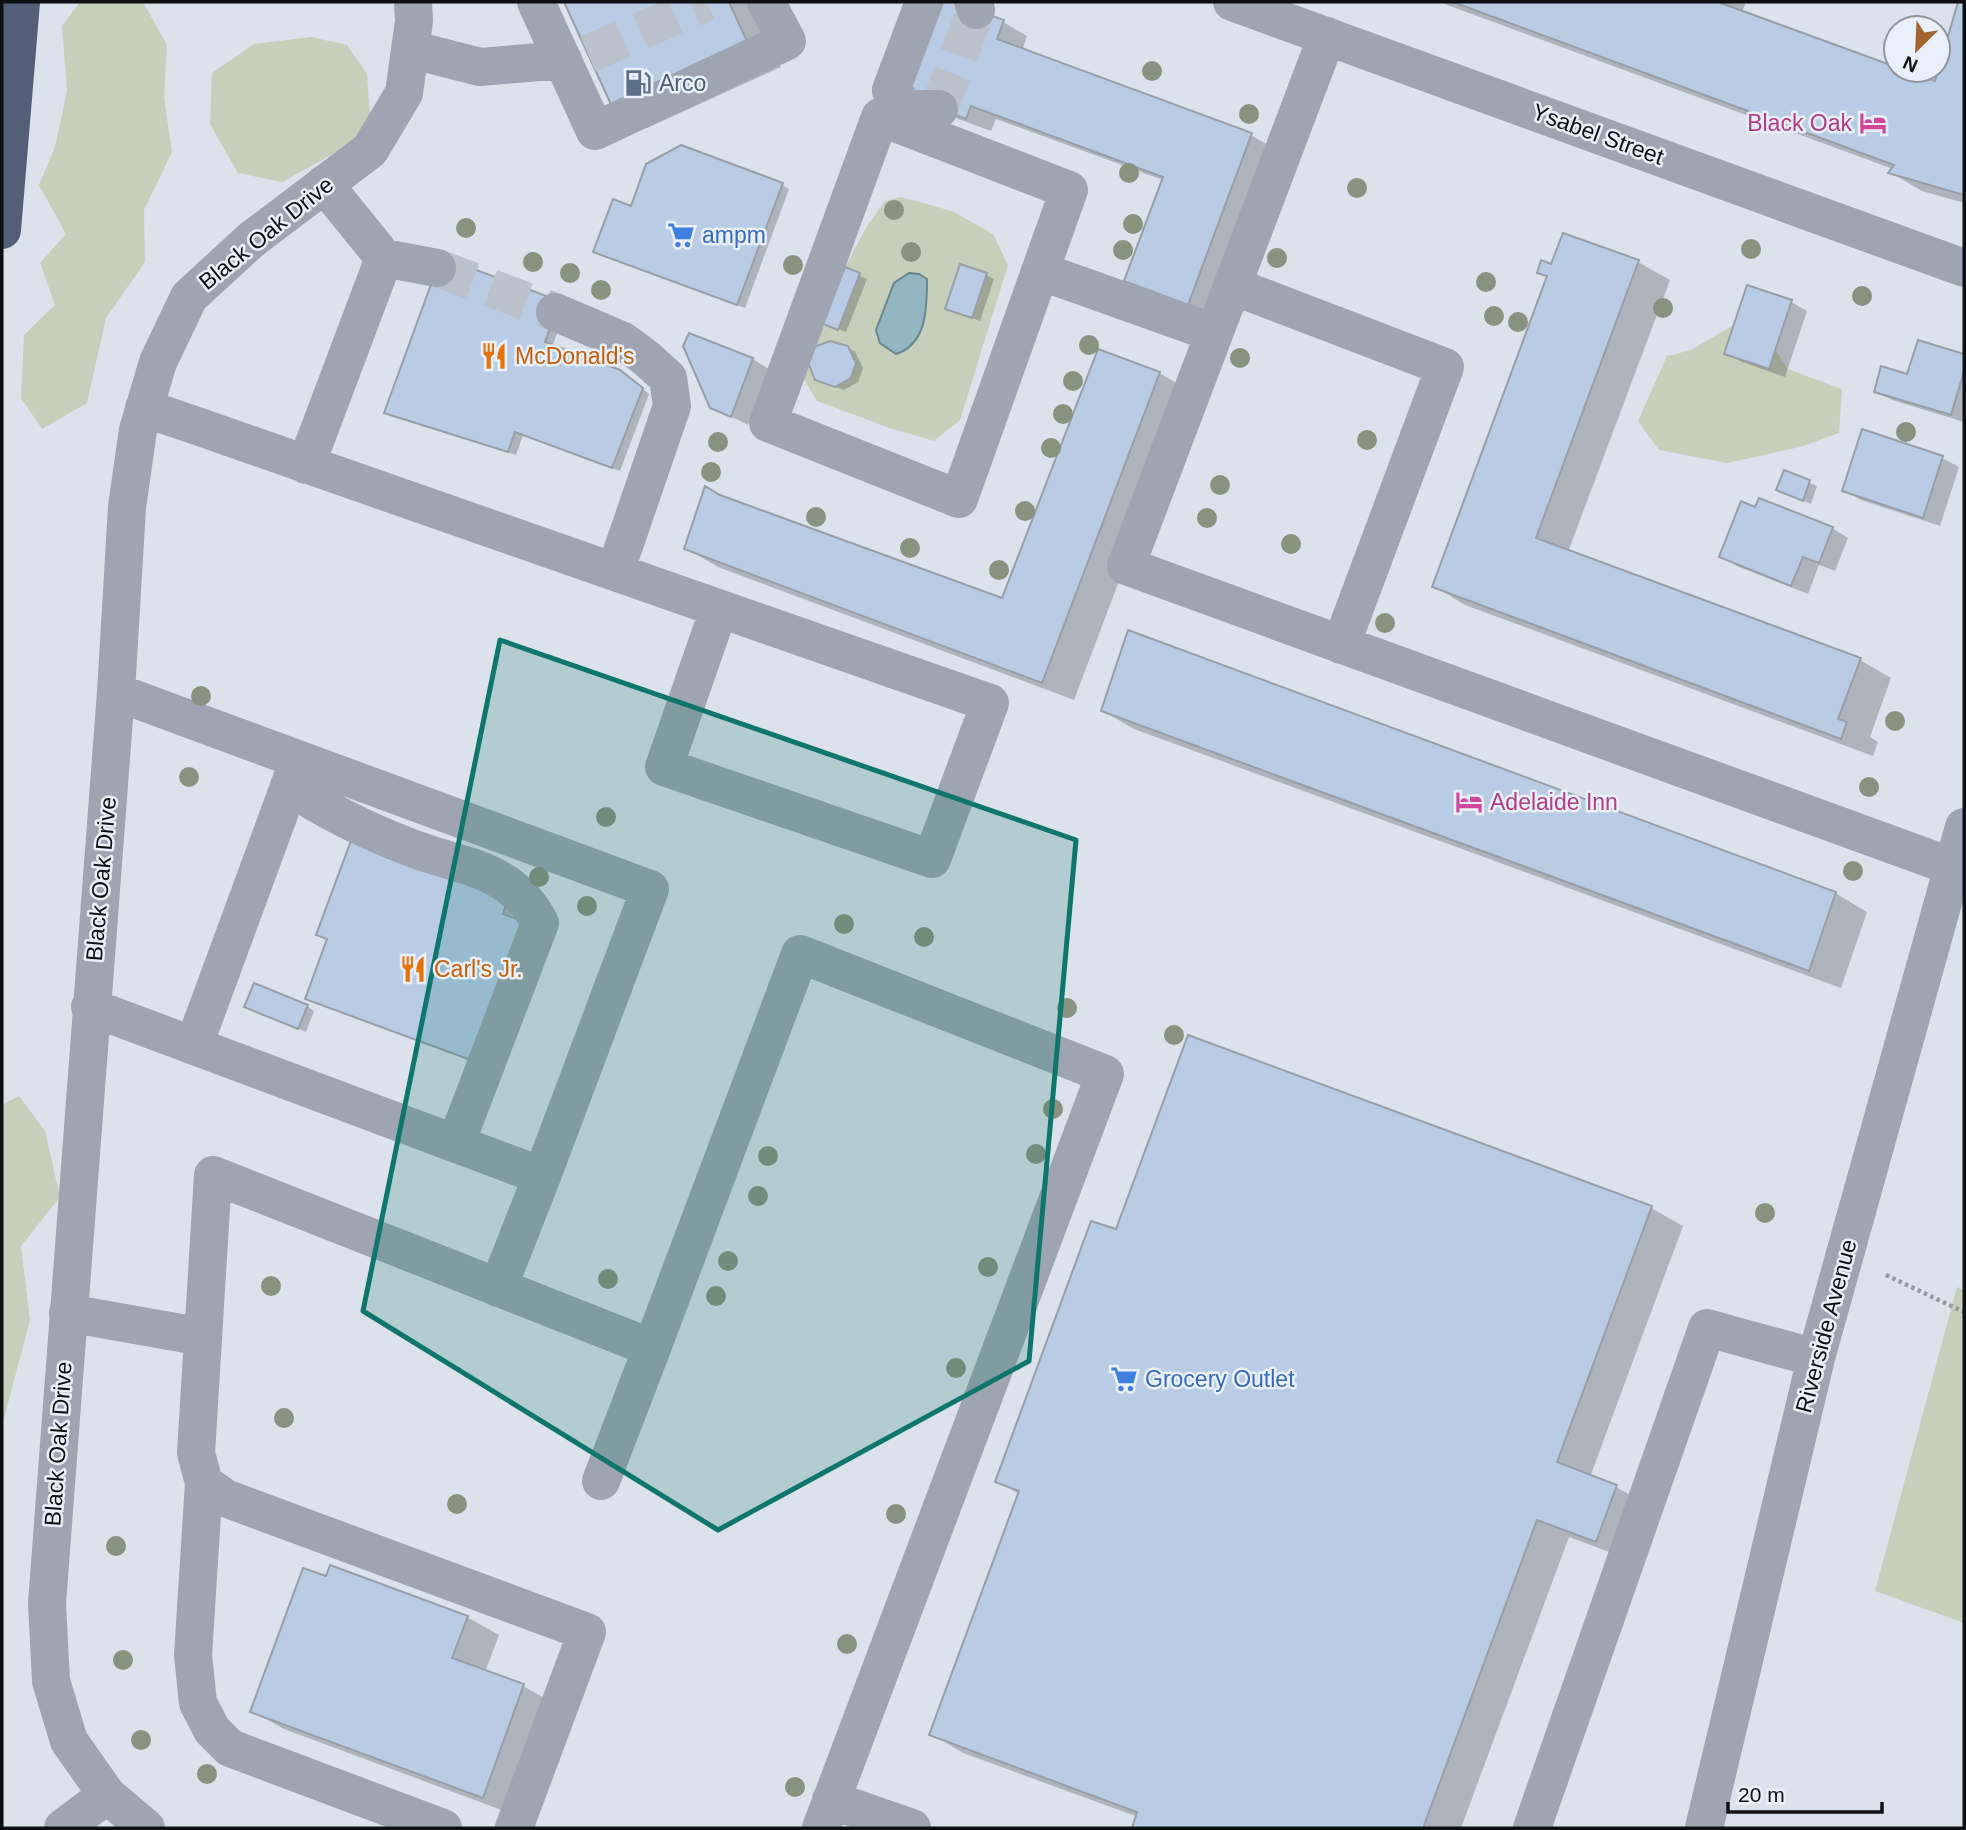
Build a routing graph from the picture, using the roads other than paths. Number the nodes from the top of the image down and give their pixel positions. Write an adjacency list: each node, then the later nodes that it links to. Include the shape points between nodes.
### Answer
1 (21, 2): 13 (highway)
2 (413, 2): 9 (street, Black Oak Drive)
3 (536, 2): 10 (street)
4 (766, 2): 10 (street, via 787,41 595,131)
5 (924, 2): 11 (street, via 891,90)
6 (1232, 2): 7 (street, Ysabel Street)
7 (1278, 9): 8 (street, Ysabel Street)
8 (1327, 36): 16 (street, Ysabel Street); 18 (street)
9 (410, 49): 10 (street, via 480,67); 12 (street, Black Oak Drive, via 404,93 370,150)
10 (572, 60)
11 (916, 114): 17 (street, via 1069,190); 17 (street, via 880,117 768,423 959,499)
12 (324, 184): 14 (street); 21 (street, Black Oak Drive, via 251,240 189,297 158,362)
13 (2, 230)
14 (384, 258): 15 (street); 22 (street)
15 (437, 268)
16 (1964, 268)
17 (1040, 271): 20 (street)
18 (1233, 286): 20 (street); 25 (street, via 1445,367)
19 (555, 312): 23 (street, via 622,341 668,378 672,406)
20 (1214, 333): 25 (street, via 1126,566)
21 (144, 408): 22 (street); 26 (street, Black Oak Drive, via 127,507)
22 (306, 465): 23 (street)
23 (615, 572): 24 (street)
24 (719, 608): 24 (street, via 664,767 932,859 990,703)
25 (1341, 645): 29 (street)
26 (116, 692): 27 (street); 30 (street, Black Oak Drive)
27 (294, 773): 31 (street); 32 (street, via 318,806 412,848 498,878 519,892 540,923); 33 (street, via 650,889)
28 (1964, 827): 29 (street, Riverside Avenue)
29 (1953, 867): 38 (street, Riverside Avenue)
30 (90, 1006): 31 (street); 35 (street, Black Oak Drive)
31 (194, 1045): 32 (street)
32 (456, 1143): 33 (street)
33 (542, 1176): 34 (street)
34 (498, 1287): 36 (street, via 213,1175); 37 (street)
35 (68, 1313): 36 (street); 41 (street, Black Oak Drive, via 47,1603 51,1681 69,1741)
36 (203, 1337): 40 (street, via 196,1453)
37 (652, 1348): 39 (street); 42 (street, via 800,954 1105,1074)
38 (1816, 1358): 48 (street, via 1707,1328); 49 (street, Riverside Avenue)
39 (601, 1481)
40 (204, 1483): 45 (street, via 193,1655 198,1703 212,1730 230,1748); 46 (street, via 225,1498 587,1632)
41 (107, 1795): 43 (street); 44 (street, Black Oak Drive)
42 (826, 1814): 47 (street)
43 (63, 1828)
44 (146, 1828)
45 (443, 1828)
46 (514, 1828)
47 (912, 1828)
48 (1532, 1828)
49 (1704, 1828)

